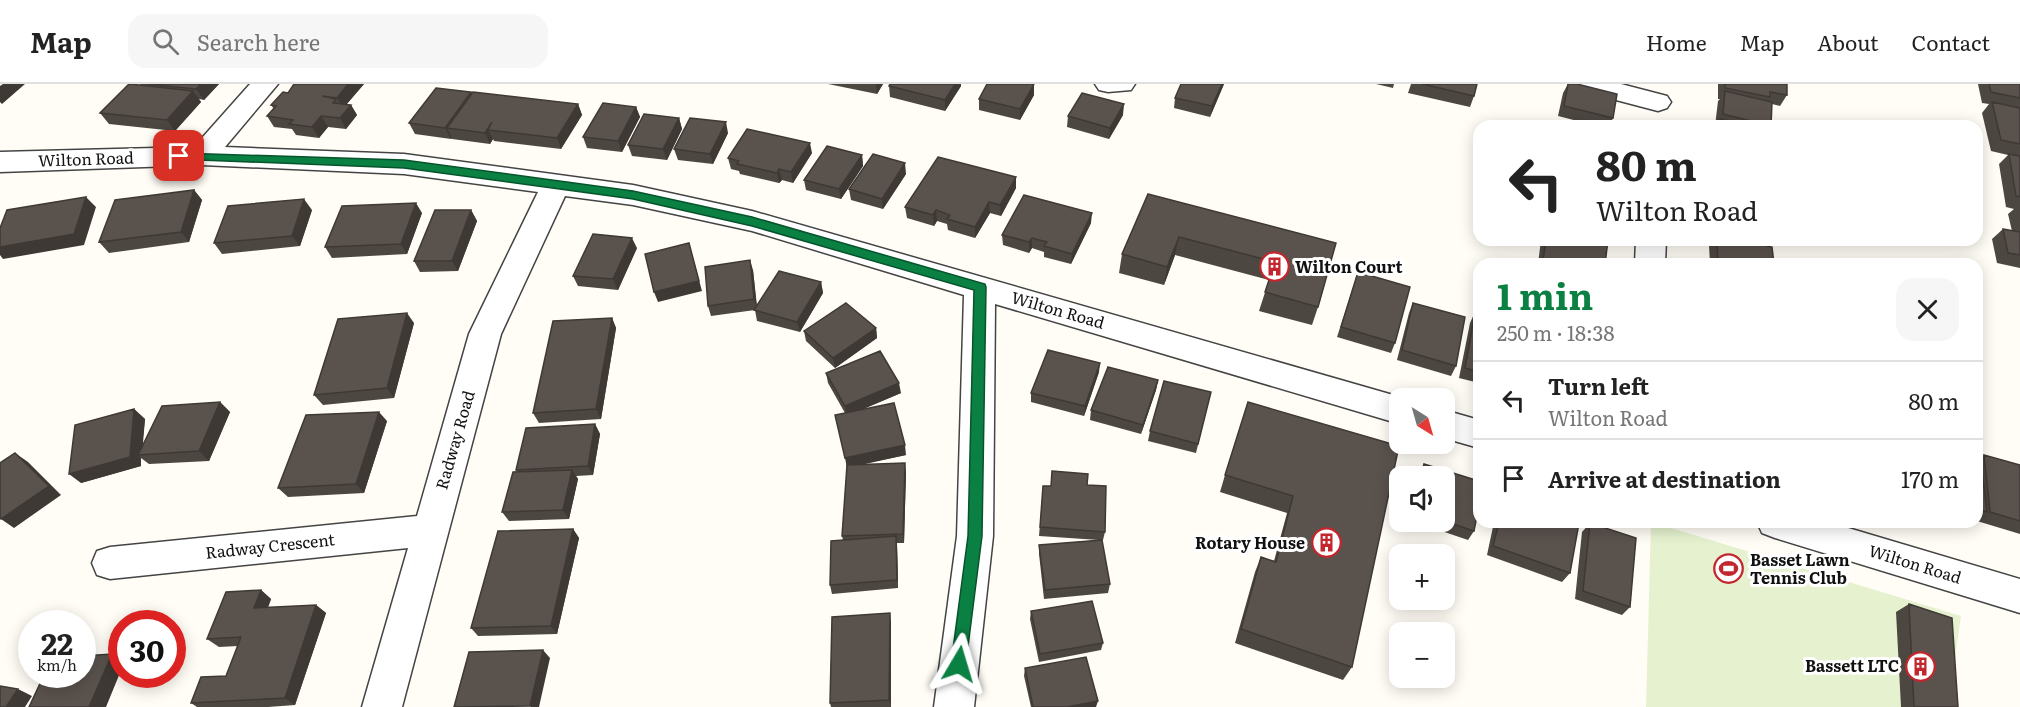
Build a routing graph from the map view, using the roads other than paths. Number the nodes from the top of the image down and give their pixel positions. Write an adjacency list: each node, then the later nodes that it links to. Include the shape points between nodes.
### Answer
1 (265, 84): 6 (street)
2 (1108, 84): 3 (street)
3 (1122, 84)
4 (1587, 84): 5 (street)
5 (1658, 104)
6 (202, 156): 7 (street, Wilton Road); 8 (street, Wilton Road, via 404,164)
7 (0, 162)
8 (557, 183): 9 (street, Wilton Road, via 752,221); 14 (street, Radway Road, via 485,334)
9 (980, 287): 10 (street, Wilton Road); 18 (street, via 975,536)
10 (1389, 408)
11 (1455, 427): 12 (street)
12 (1473, 432)
13 (1795, 528): 16 (street, Wilton Road)
14 (430, 530): 15 (street, Radway Crescent); 17 (street, Radway Road)
15 (110, 563)
16 (2020, 596)
17 (382, 707)
18 (954, 707)

